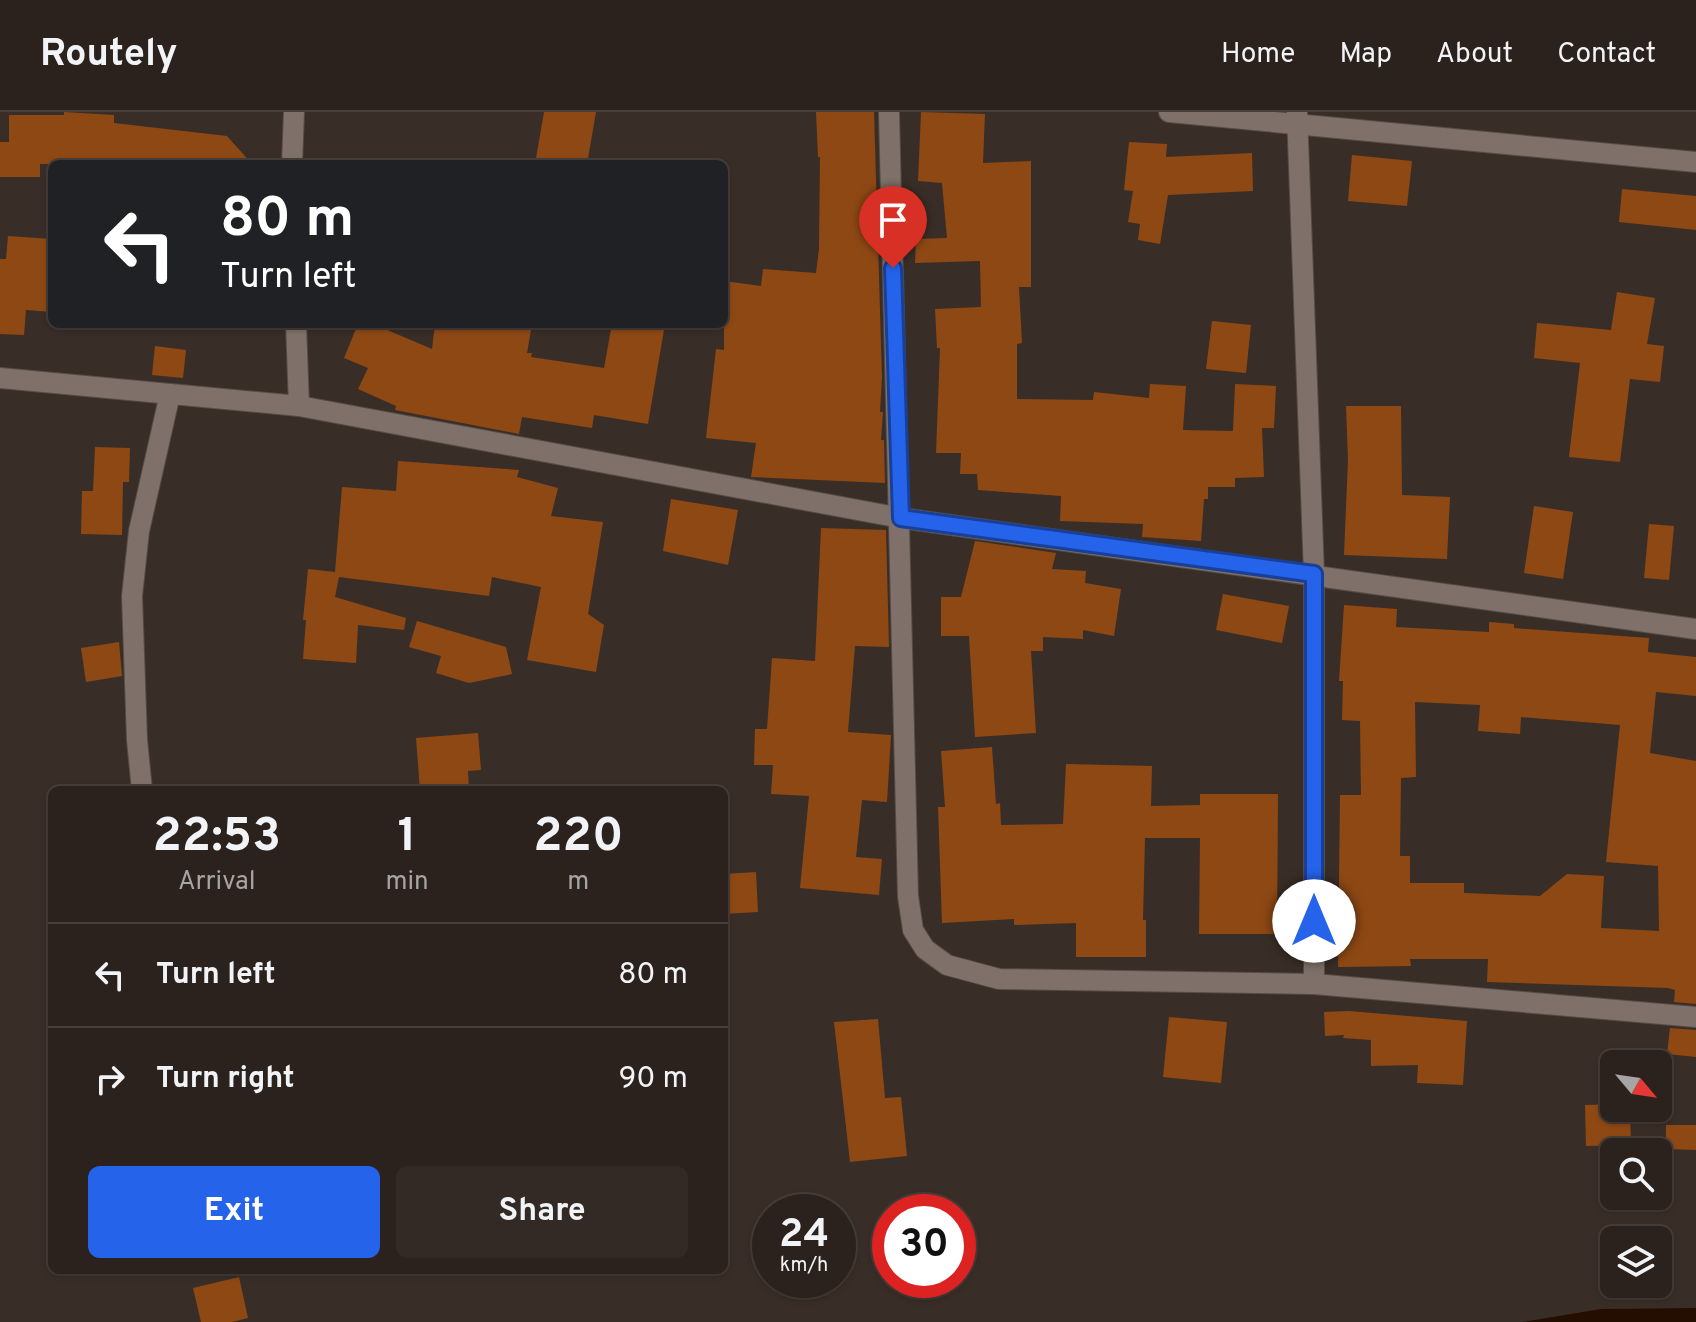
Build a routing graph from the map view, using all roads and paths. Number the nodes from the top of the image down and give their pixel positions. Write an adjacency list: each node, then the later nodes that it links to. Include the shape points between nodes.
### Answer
1 (294, 112): 5 (street)
2 (889, 112): 11 (street)
3 (1169, 112): 4 (street)
4 (1297, 118): 6 (street); 12 (street)
5 (292, 160)
6 (1696, 162)
7 (296, 328): 10 (street)
8 (0, 378): 9 (street)
9 (170, 394): 10 (street); 14 (street, via 142,516 132,596)
10 (299, 406): 11 (street)
11 (901, 518): 12 (street); 15 (street, via 908,896 913,930 925,949 947,965 999,979)
12 (1314, 574): 13 (street); 15 (street)
13 (1696, 629)
14 (142, 786)
15 (1314, 984): 16 (street)
16 (1696, 1017)

